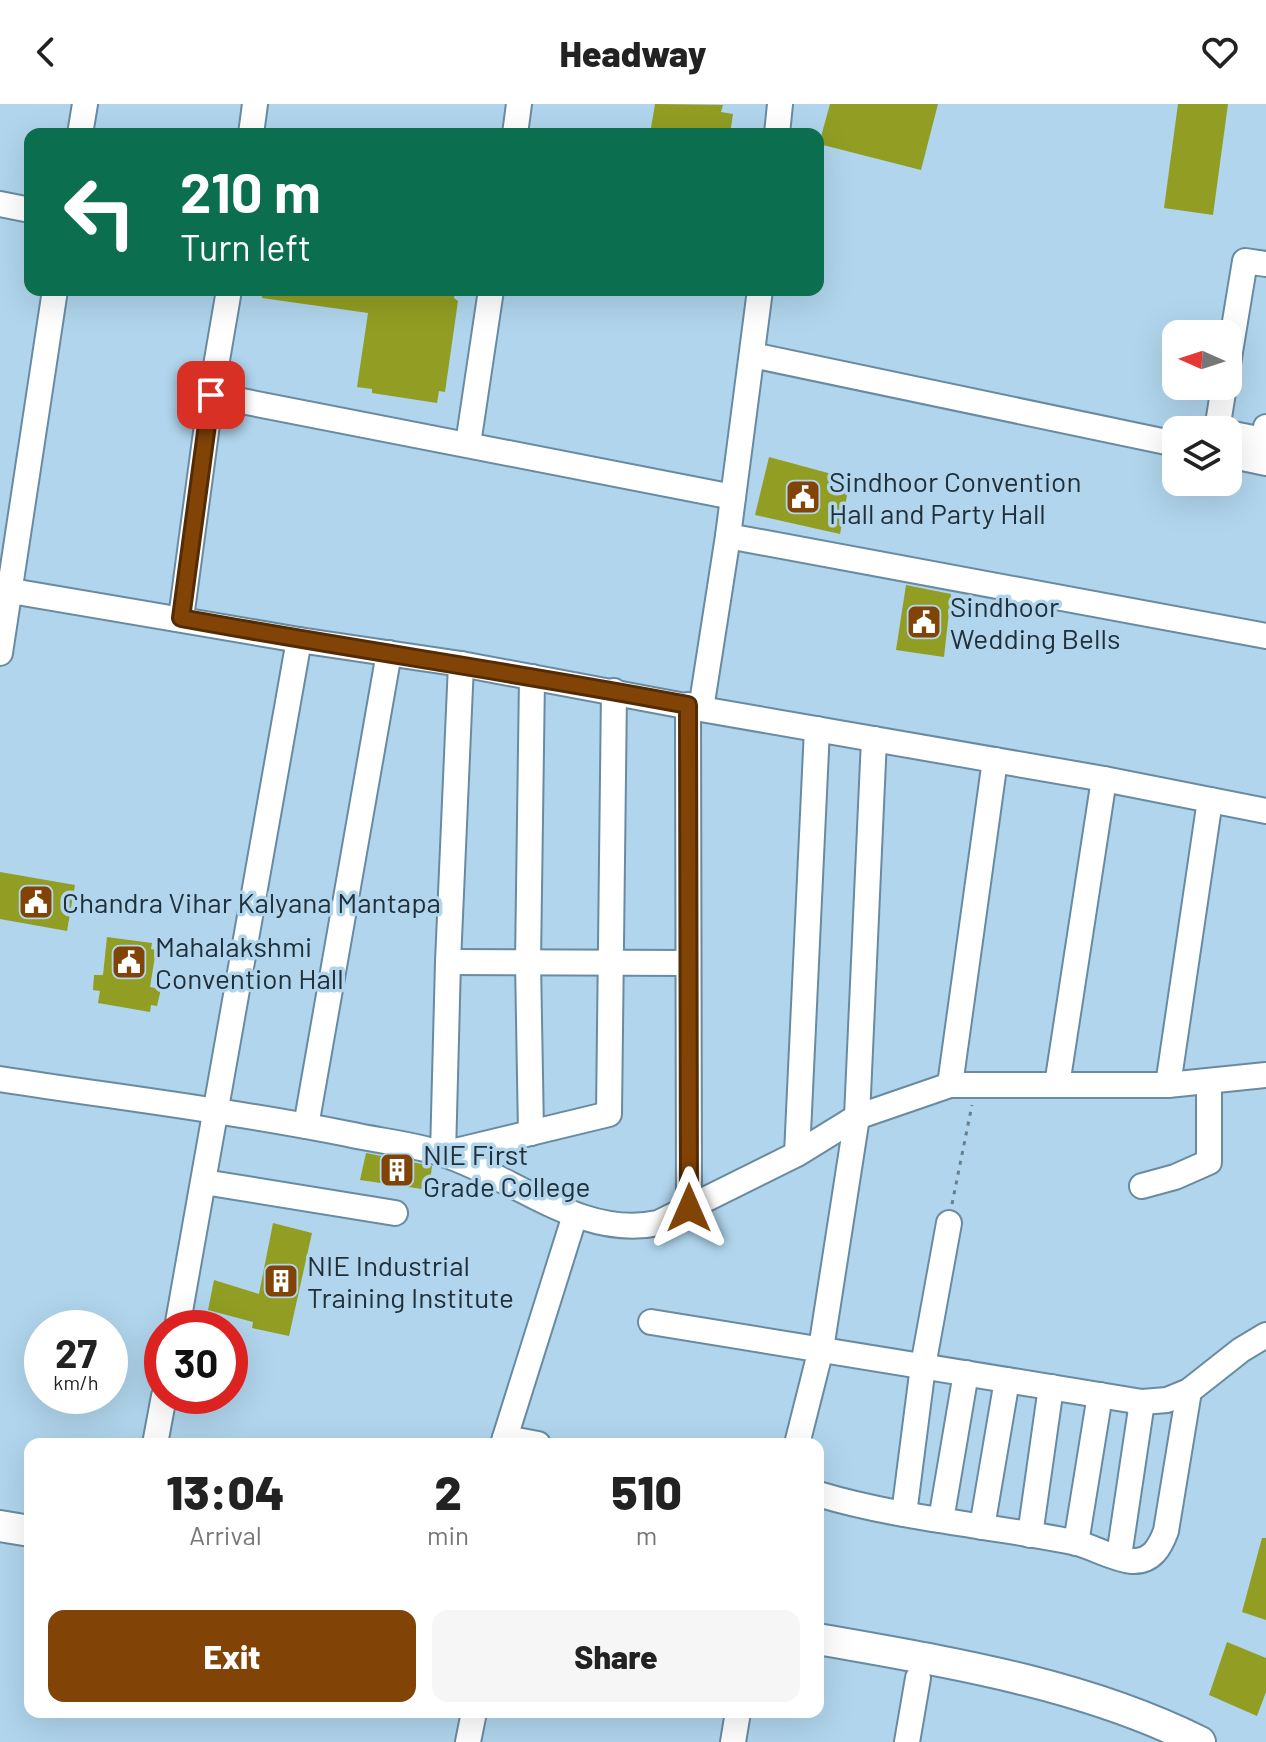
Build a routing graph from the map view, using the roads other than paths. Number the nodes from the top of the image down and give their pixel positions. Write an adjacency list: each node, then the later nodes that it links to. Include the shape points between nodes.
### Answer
1 (85, 104): 5 (street)
2 (255, 104): 6 (street)
3 (519, 104): 7 (street)
4 (780, 104): 8 (street)
5 (81, 128)
6 (252, 128)
7 (516, 128)
8 (778, 128)
9 (0, 204): 10 (street)
10 (24, 209)
11 (1266, 264): 16 (street, via 1245,261)
12 (54, 296): 27 (street)
13 (228, 296): 18 (street)
14 (490, 296): 21 (street)
15 (759, 296): 17 (street)
16 (1235, 320)
17 (752, 355): 20 (street); 25 (street)
18 (211, 395): 21 (street); 28 (street)
19 (1266, 427): 22 (street, via 1264,440)
20 (1162, 441)
21 (468, 444): 25 (street)
22 (1242, 444)
23 (1242, 450): 24 (street)
24 (1266, 463)
25 (733, 497): 26 (street)
26 (728, 536): 29 (street); 36 (street)
27 (5, 590): 28 (street); 31 (street)
28 (181, 618): 30 (street)
29 (1266, 636)
30 (299, 640): 32 (street); 53 (street)
31 (0, 653)
32 (389, 653): 33 (street); 55 (street)
33 (461, 664): 34 (street); 43 (street)
34 (532, 677): 35 (street); 44 (street)
35 (614, 691): 36 (street); 45 (street)
36 (694, 707): 37 (street); 46 (street)
37 (817, 729): 38 (street); 58 (street)
38 (874, 739): 39 (street); 54 (street)
39 (995, 760): 40 (street); 50 (street)
40 (1104, 779): 41 (street); 51 (street)
41 (1210, 800): 42 (street); 52 (street)
42 (1266, 811)
43 (448, 962): 44 (street); 57 (street)
44 (528, 962): 45 (street); 56 (street)
45 (609, 962): 46 (street); 56 (street, via 609,1114)
46 (688, 963): 61 (street)
47 (1266, 1075): 49 (street)
48 (0, 1079): 53 (street)
49 (1209, 1082): 52 (street); 60 (street, via 1209,1162)
50 (950, 1085): 51 (street); 54 (street)
51 (1057, 1085): 52 (street)
52 (1168, 1085)
53 (217, 1113): 55 (street); 59 (street)
54 (857, 1117): 58 (street); 68 (street)
55 (306, 1126): 57 (street)
56 (531, 1133): 57 (street)
57 (443, 1154): 63 (street)
58 (797, 1154): 61 (street)
59 (204, 1182): 62 (street); 65 (street)
60 (1142, 1186)
61 (689, 1208): 63 (street, via 637,1228)
62 (395, 1213)
63 (575, 1215): 78 (street)
64 (949, 1223): 69 (street)
65 (180, 1310)
66 (651, 1322): 68 (street)
67 (1266, 1335): 73 (street)
68 (821, 1349): 69 (street); 79 (street)
69 (923, 1366): 70 (street); 83 (street)
70 (966, 1373): 71 (street); 84 (street)
71 (1007, 1380): 72 (street); 86 (street)
72 (1051, 1387): 74 (street); 88 (street)
73 (1189, 1391): 75 (street); 90 (street, via 1166,1531 1158,1550 1147,1559)
74 (1100, 1395): 75 (street); 89 (street)
75 (1142, 1402): 90 (street)
76 (161, 1414): 77 (street)
77 (156, 1438)
78 (505, 1438)
79 (799, 1438)
80 (824, 1496): 83 (street)
81 (0, 1506): 82 (main road)
82 (24, 1511)
83 (904, 1514): 84 (street)
84 (941, 1520): 86 (street)
85 (0, 1526): 87 (main road)
86 (982, 1527): 88 (street)
87 (24, 1530)
88 (1030, 1535): 89 (street)
89 (1076, 1543): 90 (street)
90 (1119, 1556)
91 (824, 1640): 100 (main road, via 1009,1675 1112,1706)
92 (824, 1660): 93 (main road)
93 (918, 1678): 98 (street); 99 (main road, via 1061,1707)
94 (473, 1718): 96 (street)
95 (737, 1718): 97 (street)
96 (468, 1742)
97 (733, 1742)
98 (907, 1742)
99 (1155, 1742)
100 (1200, 1742)

